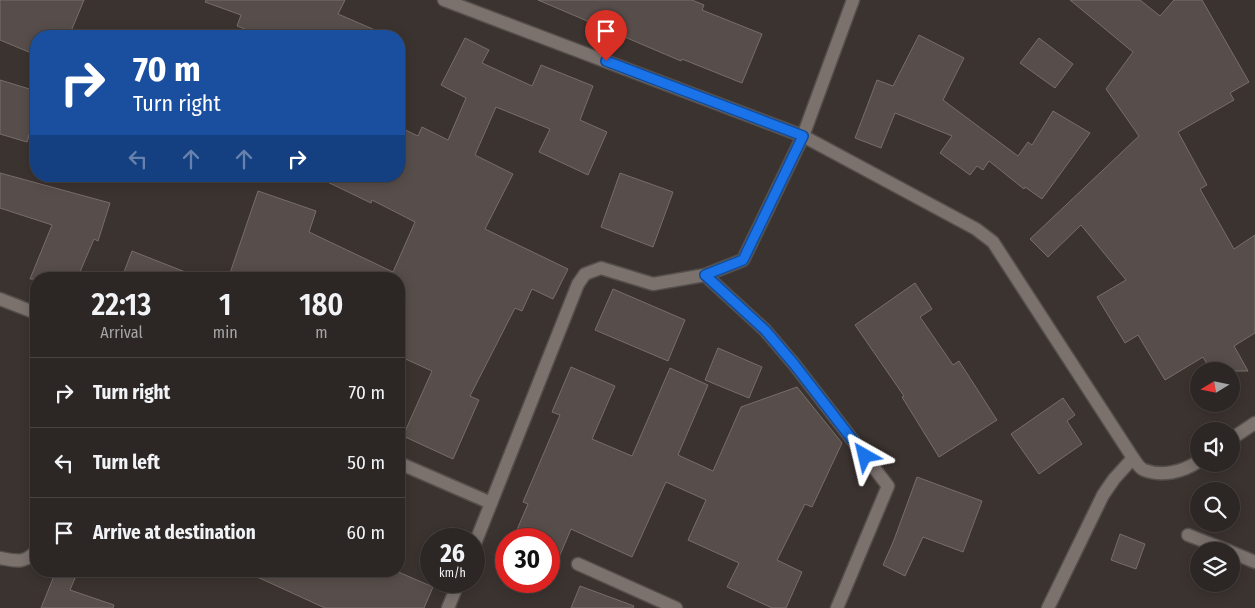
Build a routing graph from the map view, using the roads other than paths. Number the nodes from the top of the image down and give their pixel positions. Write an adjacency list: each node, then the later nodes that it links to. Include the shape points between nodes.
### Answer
1 (444, 0): 3 (street)
2 (853, 0): 3 (street)
3 (803, 136): 4 (street, via 743,260); 9 (street, via 976,229 992,242)
4 (705, 275): 12 (street, via 653,284 601,268 585,274 578,284); 24 (street, via 765,330 888,486)
5 (0, 299): 6 (street)
6 (30, 311)
7 (1255, 423): 8 (street)
8 (1240, 433)
9 (1133, 458): 11 (street, via 1142,470 1164,474); 25 (street, via 1103,496)
10 (405, 466): 12 (street)
11 (1190, 467)
12 (491, 503): 13 (street)
13 (481, 528)
14 (1188, 535): 15 (street)
15 (1205, 542)
16 (1240, 556): 19 (street)
17 (0, 558): 18 (street)
18 (30, 558)
19 (1255, 562)
20 (578, 564): 23 (street)
21 (454, 593): 22 (street)
22 (448, 608)
23 (676, 608)
24 (837, 608)
25 (1048, 608)

